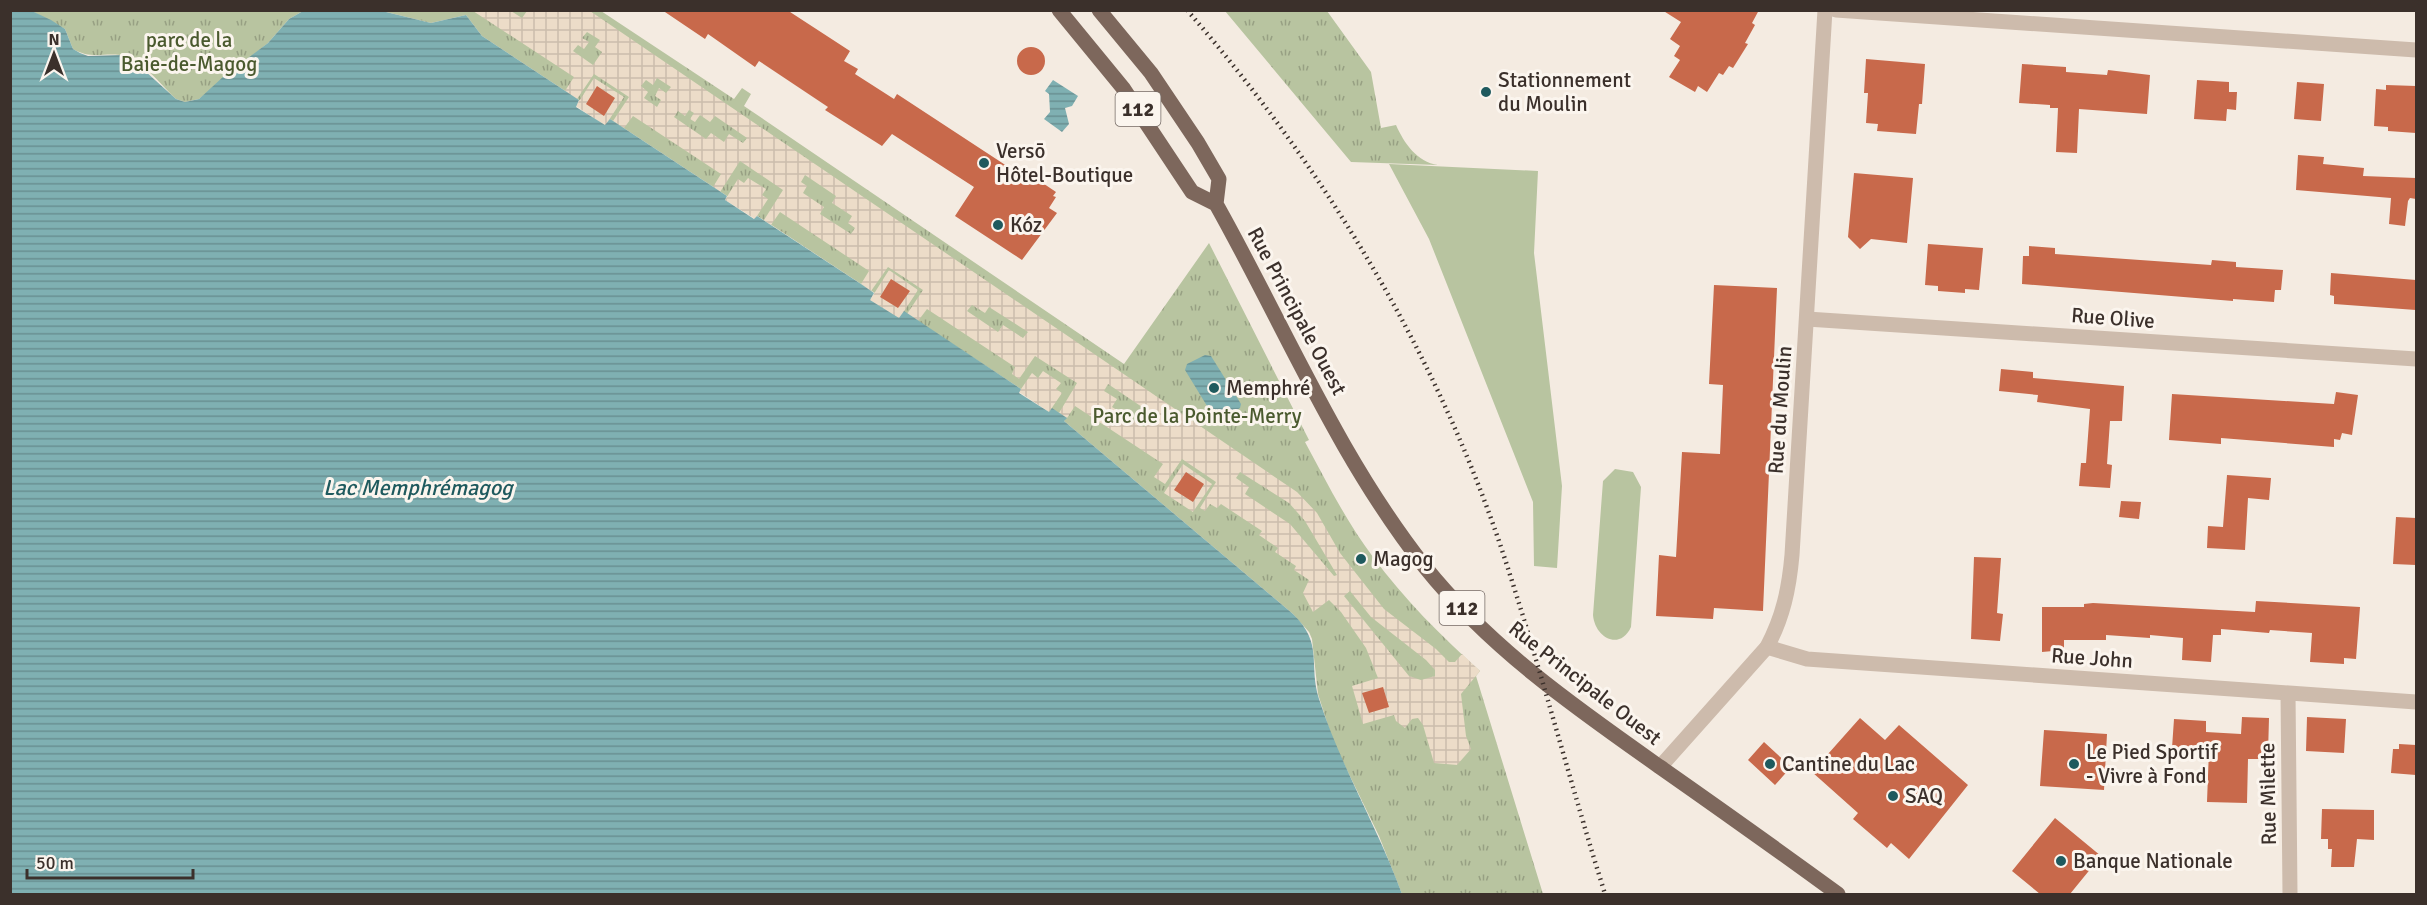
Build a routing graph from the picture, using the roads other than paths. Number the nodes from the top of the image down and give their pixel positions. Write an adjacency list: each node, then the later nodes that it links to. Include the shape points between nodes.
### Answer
1 (1059, 10): 6 (main road, 112, via 1123,88 1192,192)
2 (1100, 10): 6 (main road, Rue Principale Ouest / 112, via 1151,73 1198,143 1219,179)
3 (1825, 10): 7 (street, Rue du Moulin)
4 (1836, 10): 5 (street)
5 (2416, 50)
6 (1216, 204): 12 (main road, Rue Principale Ouest / 112, via 1344,443 1426,568 1493,639 1527,668)
7 (1807, 320): 8 (street, Rue Olive); 9 (street, Rue du Moulin, via 1790,583 1784,611)
8 (2416, 359)
9 (1767, 647): 10 (street, Rue John, via 1807,659); 12 (street, Rue du Moulin)
10 (2288, 693): 11 (street, Rue John); 14 (street, Rue Milette)
11 (2416, 702)
12 (1660, 767): 13 (main road, Rue Principale Ouest / 112)
13 (1838, 894)
14 (2290, 894)

